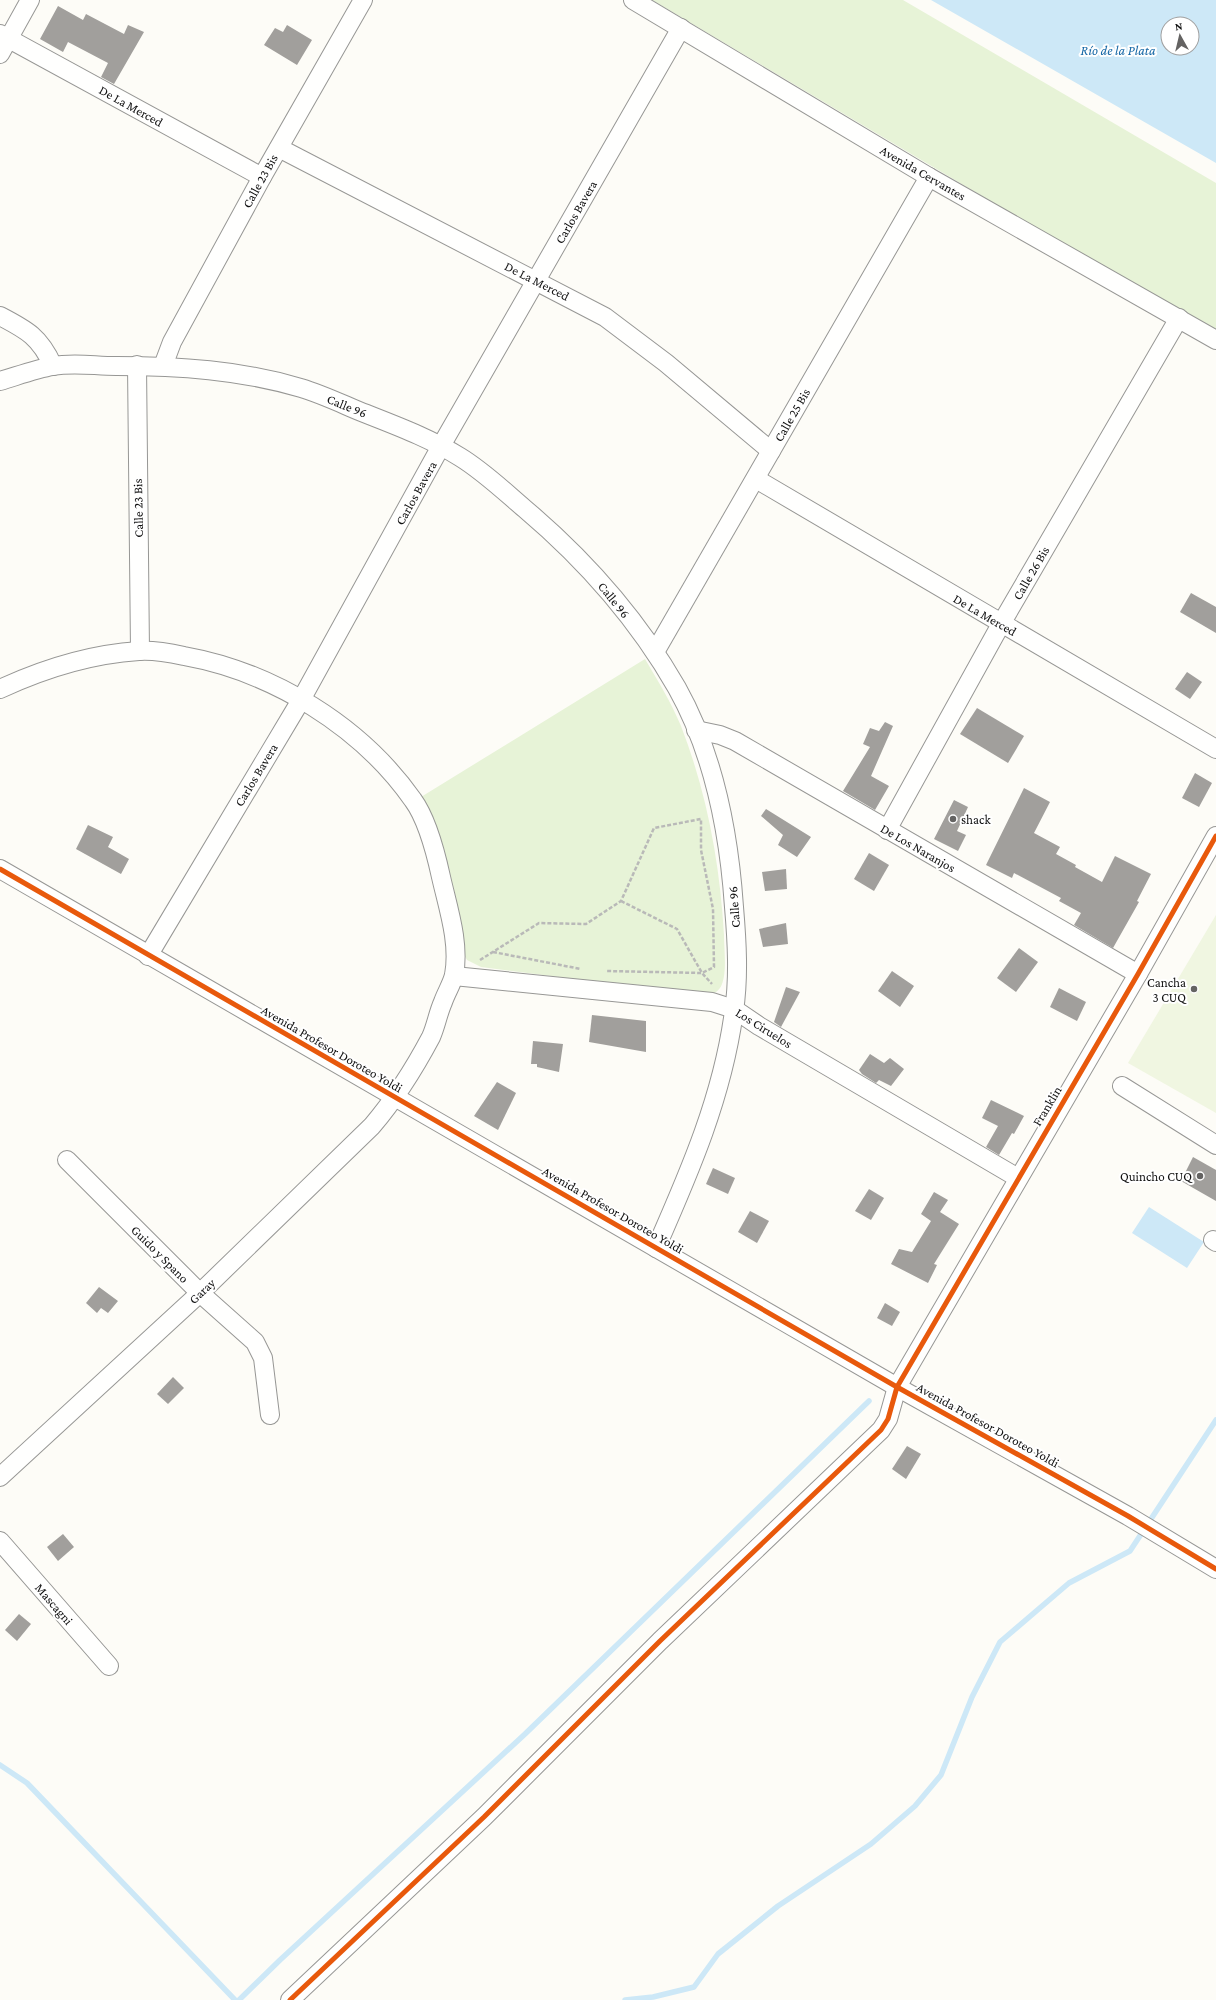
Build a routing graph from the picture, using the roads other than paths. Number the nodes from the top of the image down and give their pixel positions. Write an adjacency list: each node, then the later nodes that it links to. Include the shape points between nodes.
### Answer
1 (30, 0): 5 (street)
2 (363, 0): 7 (street, Calle 23 Bis)
3 (633, 0): 4 (street, Avenida Cervantes)
4 (681, 28): 9 (street, Avenida Cervantes); 10 (street, Carlos Bavera)
5 (4, 36): 6 (street); 8 (street, De La Merced)
6 (0, 54)
7 (279, 148): 8 (street, Calle 23 Bis); 10 (street, De La Merced)
8 (262, 177): 16 (street, Calle 23 Bis, via 172,342)
9 (929, 177): 12 (street, Avenida Cervantes); 19 (street, Calle 25 Bis)
10 (536, 282): 18 (street, Carlos Bavera); 19 (street, De La Merced, via 605,317 629,334)
11 (0, 316): 15 (street, via 38,339)
12 (1179, 318): 13 (street, Avenida Cervantes); 21 (street, Calle 26 Bis)
13 (1216, 340)
14 (136, 365): 15 (street, Calle 96); 16 (street, Calle 96); 22 (street, Calle 23 Bis)
15 (53, 366): 17 (street, Calle 96)
16 (163, 366): 18 (street, Calle 96, via 260,378 303,389)
17 (0, 381)
18 (442, 446): 23 (street, Calle 96, via 463,459 543,524 608,591); 25 (street, Carlos Bavera)
19 (771, 451): 20 (street, Calle 25 Bis)
20 (756, 479): 21 (street, De La Merced); 23 (street, Calle 25 Bis)
21 (1002, 624): 27 (street, De La Merced); 28 (street, Calle 26 Bis)
22 (140, 651): 24 (street, Garay, via 99,656 53,668); 25 (street, Garay, via 199,658 235,669 268,682)
23 (655, 652): 26 (street, Calle 96, via 678,690)
24 (0, 689)
25 (300, 700): 31 (street, Carlos Bavera); 33 (street, Garay, via 351,734 377,757 414,801 438,863)
26 (696, 730): 28 (street, De Los Naranjos, via 735,741); 34 (street, Calle 96, via 715,787 731,868 736,930)
27 (1216, 749)
28 (887, 830): 32 (street, De Los Naranjos)
29 (1216, 836): 32 (street, Franklin)
30 (0, 869): 31 (street, Avenida Profesor Doroteo Yoldi)
31 (148, 956): 36 (street, Avenida Profesor Doroteo Yoldi)
32 (1138, 974): 39 (street, Franklin)
33 (460, 976): 34 (street, Los Ciruelos, via 712,1002); 36 (street, Garay, via 432,1035)
34 (734, 1009): 39 (street, Los Ciruelos, via 758,1026); 40 (street, Calle 96, via 725,1063 704,1135)
35 (1122, 1086): 37 (street)
36 (396, 1098): 40 (street, Avenida Profesor Doroteo Yoldi); 41 (street, Garay, via 372,1126)
37 (1216, 1145)
38 (67, 1160): 41 (street, Guido y Spano)
39 (1018, 1178): 42 (street, Franklin)
40 (656, 1248): 42 (street, Avenida Profesor Doroteo Yoldi)
41 (200, 1293): 43 (street, Guido y Spano, via 255,1342 263,1358); 44 (street, Garay)
42 (897, 1386): 46 (street, Avenida Profesor Doroteo Yoldi, via 1128,1516); 48 (street, Franklin, via 888,1419 881,1430 660,1641 484,1817)
43 (270, 1415)
44 (0, 1477)
45 (0, 1541): 47 (street, Mascagni)
46 (1216, 1569)
47 (109, 1666)
48 (290, 2000)

